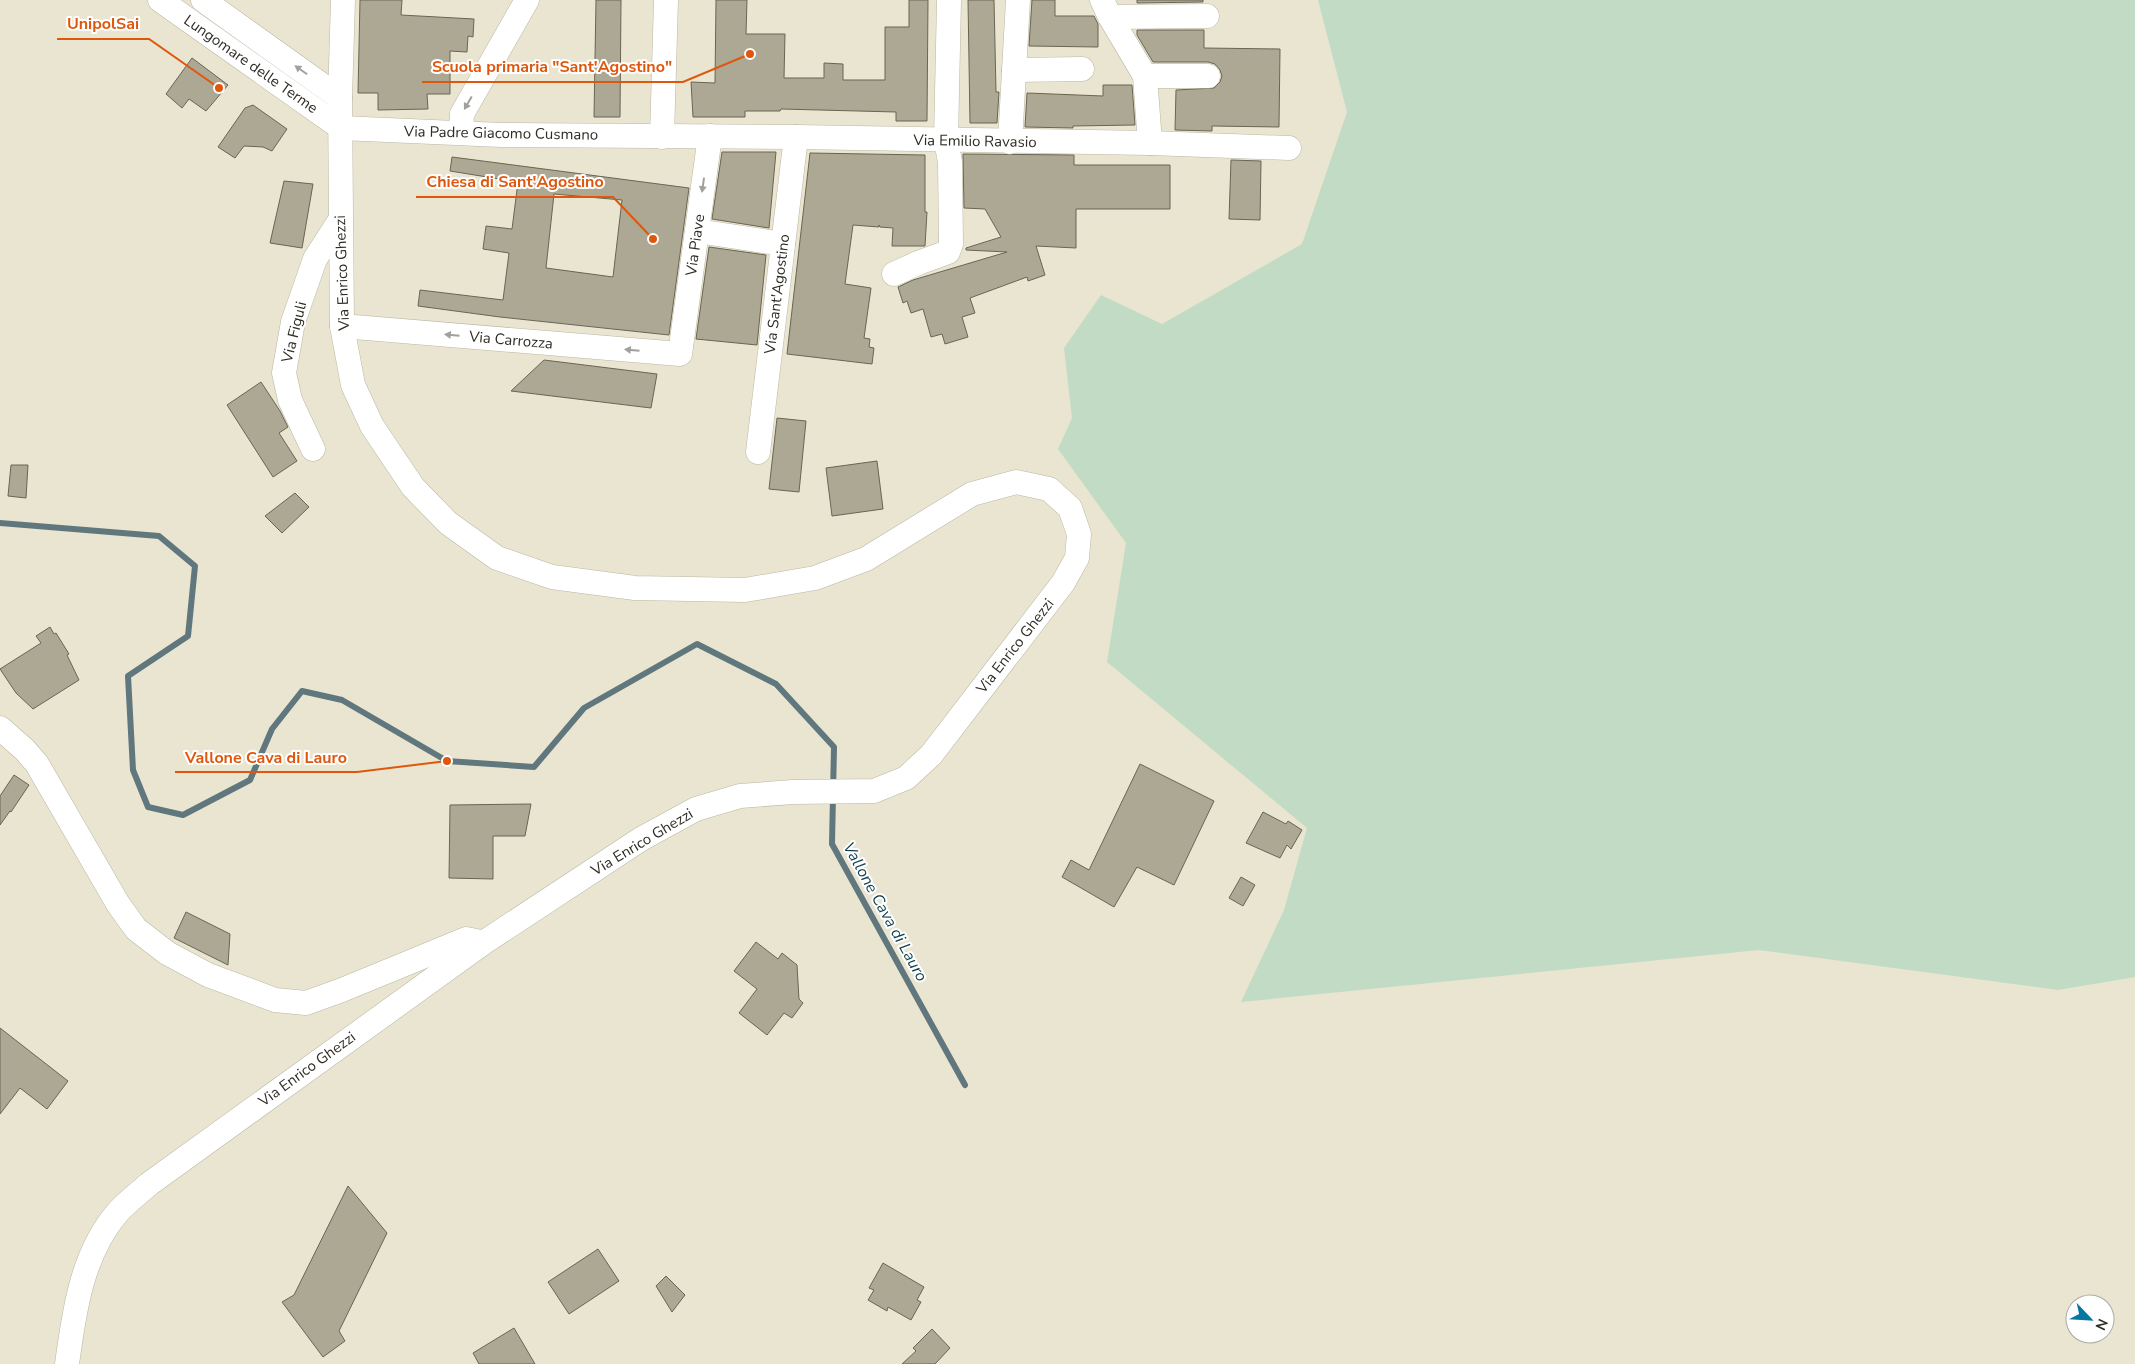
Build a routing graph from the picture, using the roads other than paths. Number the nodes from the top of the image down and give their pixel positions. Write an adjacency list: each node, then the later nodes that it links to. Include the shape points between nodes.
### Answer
1 (160, 0): 15 (street, Lungomare delle Terme)
2 (203, 0): 14 (street, Lungomare delle Terme, one-way to 2)
3 (343, 0): 14 (street)
4 (527, 0): 16 (street, one-way to 16, via 462,114)
5 (666, 0): 18 (street)
6 (949, 0): 20 (street)
7 (1018, 0): 11 (street)
8 (1106, 8): 9 (street); 12 (street)
9 (1207, 16)
10 (1082, 69): 11 (street)
11 (1014, 70): 21 (street)
12 (1146, 76): 13 (street); 22 (street)
13 (1208, 76)
14 (340, 98): 15 (street)
15 (341, 128): 16 (street, Via Padre Giacomo Cusmano); 24 (street, Via Enrico Ghezzi)
16 (461, 134): 18 (street, Via Padre Giacomo Cusmano)
17 (710, 136): 18 (street, Via Emilio Ravasio); 19 (street, Via Emilio Ravasio); 25 (street, Via Piave, one-way to 25)
18 (662, 137)
19 (796, 137): 20 (street, Via Emilio Ravasio); 26 (street, Via Sant'Agostino)
20 (946, 140): 21 (street, Via Emilio Ravasio); 27 (street, via 950,162 952,244 948,252)
21 (1010, 142): 22 (street, Via Emilio Ravasio)
22 (1150, 143): 23 (street, Via Emilio Ravasio)
23 (1289, 148)
24 (340, 220): 28 (street, Via Enrico Ghezzi); 30 (street, Via Figuli, via 315,259 293,322 284,373 290,400)
25 (697, 231): 26 (street); 29 (street, Via Piave)
26 (783, 244): 31 (street, Via Sant'Agostino)
27 (894, 274)
28 (342, 326): 29 (street, Via Carrozza, one-way to 28); 33 (street, Via Enrico Ghezzi, via 353,385 372,426 413,487 448,523 497,558 552,577 635,588 745,590 816,578 866,559 972,494 1016,482 1049,489 1070,508 1079,534 1077,558 1063,583 931,755 906,778 874,791 740,796 696,809 641,839)
29 (680, 354)
30 (313, 449)
31 (758, 452)
32 (0, 728): 33 (street, via 37,764 118,904 136,929 167,953 208,975 275,1000 306,1002 466,939)
33 (483, 943): 34 (street, Via Enrico Ghezzi, via 149,1184 117,1213 94,1247 81,1286)
34 (67, 1364)

